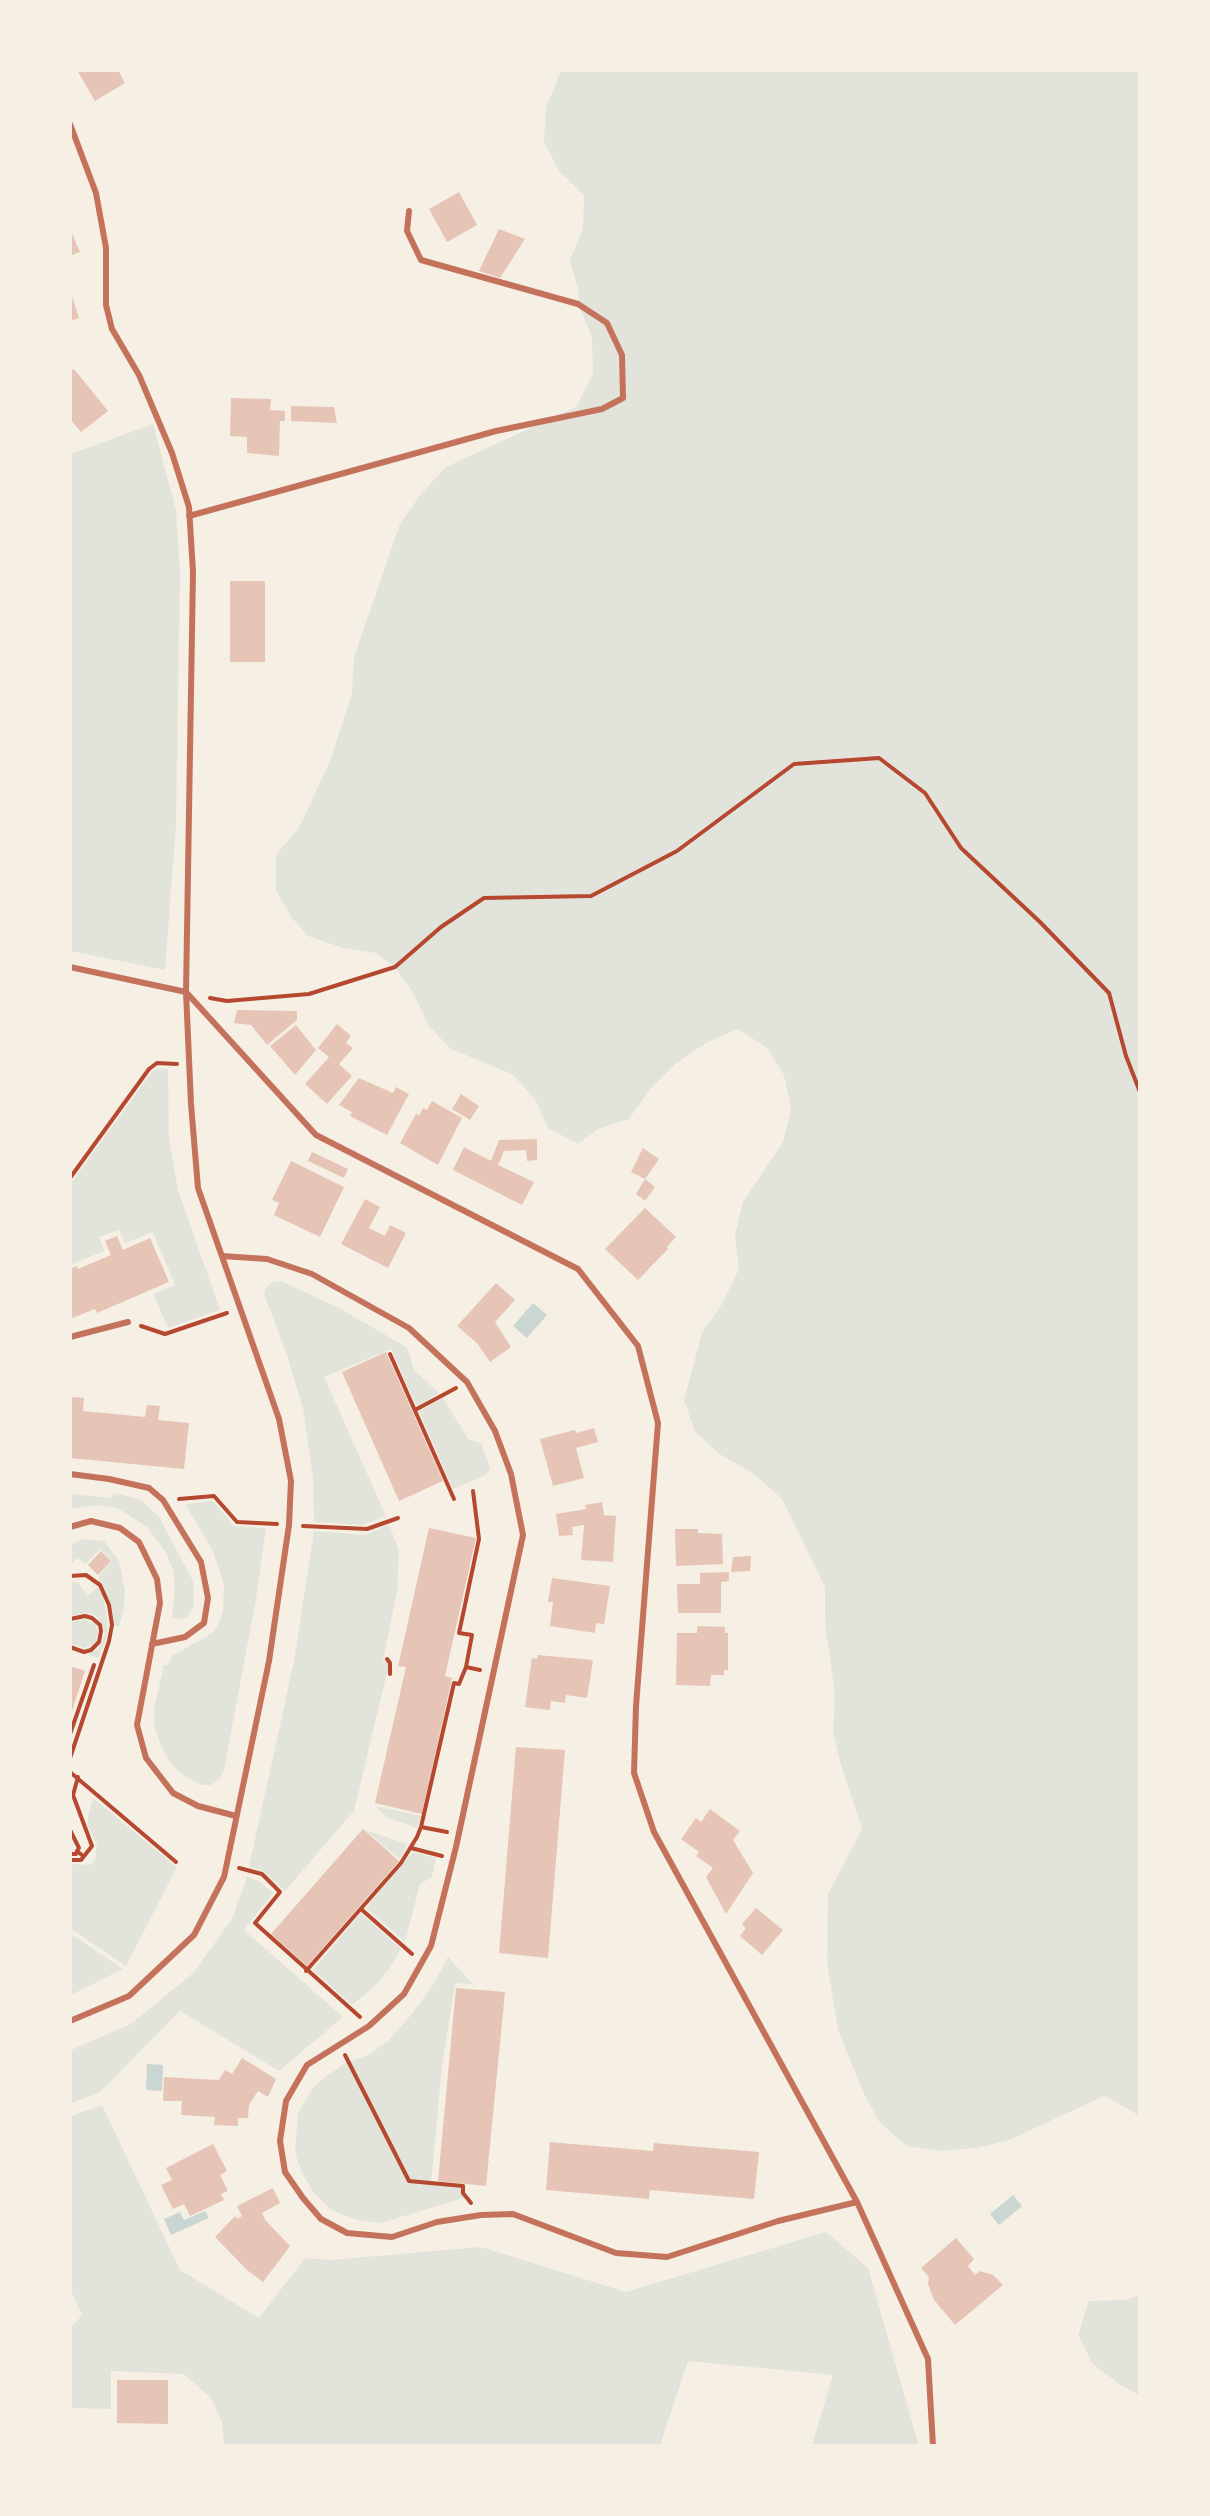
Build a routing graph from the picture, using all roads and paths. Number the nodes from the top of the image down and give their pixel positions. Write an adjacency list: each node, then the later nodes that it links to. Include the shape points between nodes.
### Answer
1 (70, 124): 3 (street, via 96,193 106,248 106,305 112,329 139,375 172,453)
2 (409, 211): 3 (street, via 407,231 421,260 578,304 607,323 622,355 624,398 602,409 496,430)
3 (189, 516): 5 (street, via 193,572)
4 (70, 967): 5 (street)
5 (186, 992): 7 (path, via 227,1001 309,994 395,967 441,927 484,898 591,896 677,851 794,764 879,758 925,793 960,848 1109,993); 9 (street, via 198,1188); 54 (street, via 316,1135 578,1269 638,1346 658,1423 634,1773 654,1832)
6 (169, 1064): 8 (path, via 149,1069)
7 (1140, 1092)
8 (70, 1178)
9 (222, 1256): 35 (street, via 279,1419 291,1481 289,1525 269,1661); 54 (street, via 267,1259 312,1274 409,1328 467,1382 495,1431 511,1474 523,1535 459,1835 431,1946 404,1994 369,2026 308,2065 286,2102 280,2141 285,2172 321,2219 347,2233 392,2237 437,2222 513,2214 616,2253 667,2257)
10 (221, 1315): 11 (path, via 165,1334)
11 (128, 1322): 12 (street)
12 (70, 1337)
13 (390, 1354): 15 (path)
14 (441, 1396): 15 (path)
15 (415, 1410): 19 (path)
16 (70, 1474): 26 (street, via 149,1488 163,1500 201,1562 208,1598 204,1623 185,1637)
17 (473, 1491): 36 (path, via 479,1539 459,1633 472,1635 466,1667 459,1684 454,1683)
18 (187, 1498): 21 (path, via 214,1496 237,1522)
19 (454, 1499)
20 (398, 1518): 22 (path, via 368,1529)
21 (266, 1524)
22 (312, 1526)
23 (70, 1527): 26 (street, via 91,1521 120,1528 139,1542 157,1580 160,1603)
24 (70, 1575): 32 (path, via 86,1575 100,1585 112,1625)
25 (70, 1619): 27 (path, via 92,1618 101,1631 99,1642 91,1650)
26 (152, 1644): 35 (street, via 137,1725 146,1758 173,1793 198,1806)
27 (70, 1647)
28 (387, 1659): 30 (path)
29 (94, 1665): 31 (path)
30 (390, 1674)
31 (70, 1734)
32 (70, 1758)
33 (70, 1772): 34 (path)
34 (78, 1777): 43 (path, via 73,1795 92,1846); 45 (path)
35 (236, 1816): 51 (street, via 224,1877 194,1935 129,1996)
36 (421, 1827): 38 (path); 39 (path)
37 (70, 1830): 40 (path)
38 (442, 1831)
39 (411, 1848): 42 (path); 47 (path)
40 (77, 1851): 41 (path); 43 (path)
41 (70, 1854)
42 (437, 1855)
43 (84, 1856): 44 (path, via 81,1860)
44 (70, 1860)
45 (176, 1862)
46 (248, 1870): 49 (path, via 262,1874 280,1893 255,1923)
47 (361, 1909): 48 (path); 49 (path)
48 (404, 1946)
49 (306, 1971): 50 (path)
50 (348, 2007)
51 (70, 2021)
52 (347, 2061): 53 (path, via 409,2181 463,2186)
53 (468, 2199)
54 (857, 2202): 55 (street, via 928,2359)
55 (933, 2445)

